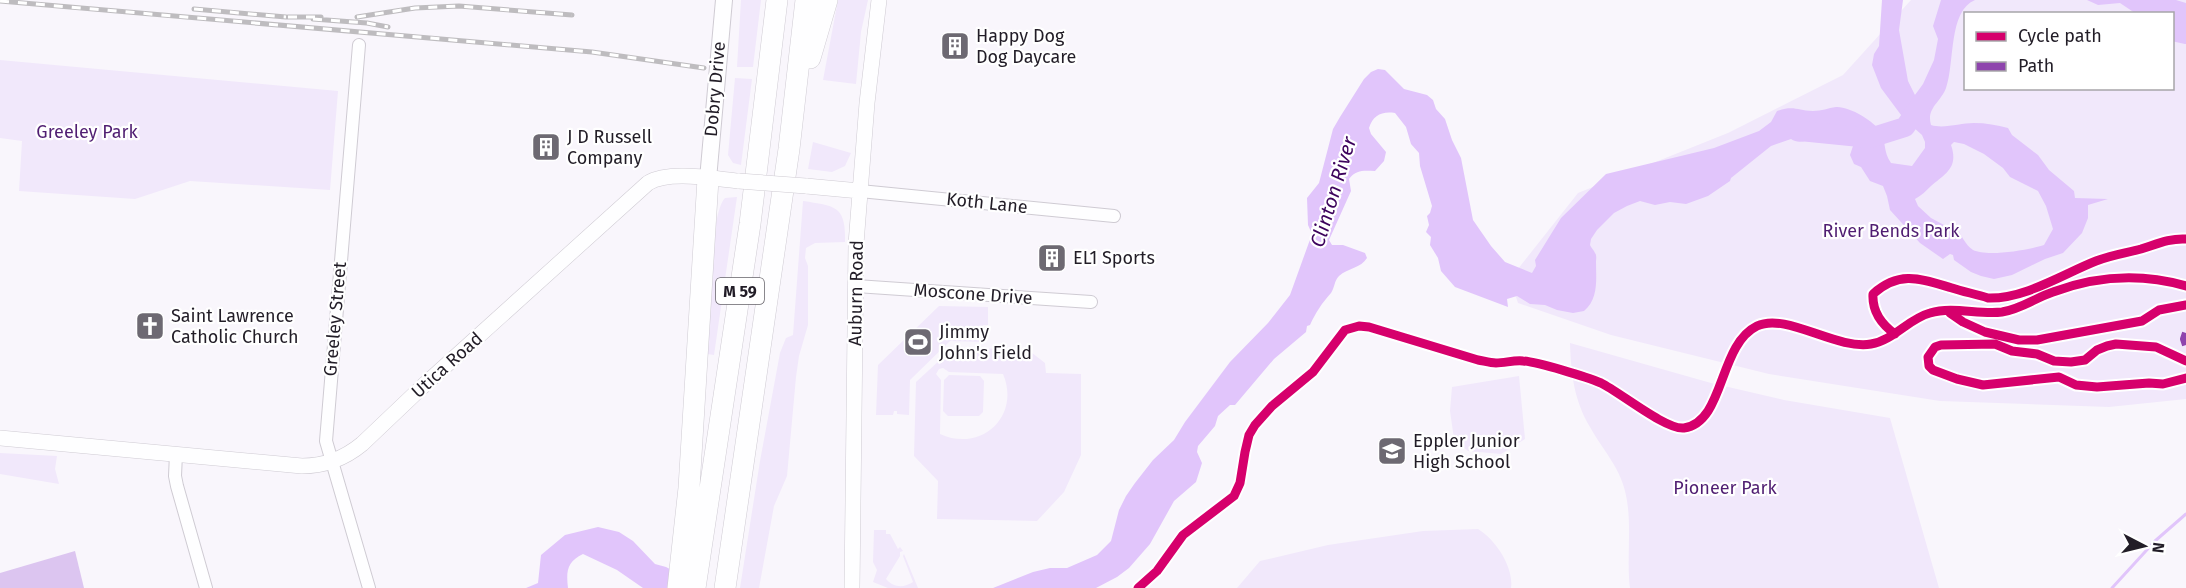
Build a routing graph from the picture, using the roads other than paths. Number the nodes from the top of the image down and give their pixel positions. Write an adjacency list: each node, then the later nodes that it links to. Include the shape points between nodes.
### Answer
1 (724, 0): 8 (main road, Dobry Drive)
2 (777, 0): 16 (highway, M 59, via 751,212)
3 (806, 0): 7 (highway, M 59)
4 (827, 0): 7 (highway)
5 (879, 0): 9 (street, Auburn Road)
6 (359, 45): 15 (street, Greeley Street, via 326,433)
7 (795, 104): 19 (highway, M 59)
8 (708, 179): 9 (street, Utica Road, bridge); 15 (street, Utica Road, via 670,176 648,183 362,444); 16 (highway)
9 (860, 191): 10 (street, Koth Lane); 11 (street, Auburn Road)
10 (1114, 216)
11 (856, 286): 12 (street, Moscone Drive); 20 (street, Auburn Road)
12 (1090, 302)
13 (0, 438): 14 (street, Utica Road)
14 (176, 454): 15 (street, Utica Road, via 302,466); 17 (street, via 177,486)
15 (331, 462): 18 (street, Greeley Street)
16 (687, 582)
17 (206, 588)
18 (369, 588)
19 (725, 588)
20 (852, 588)

